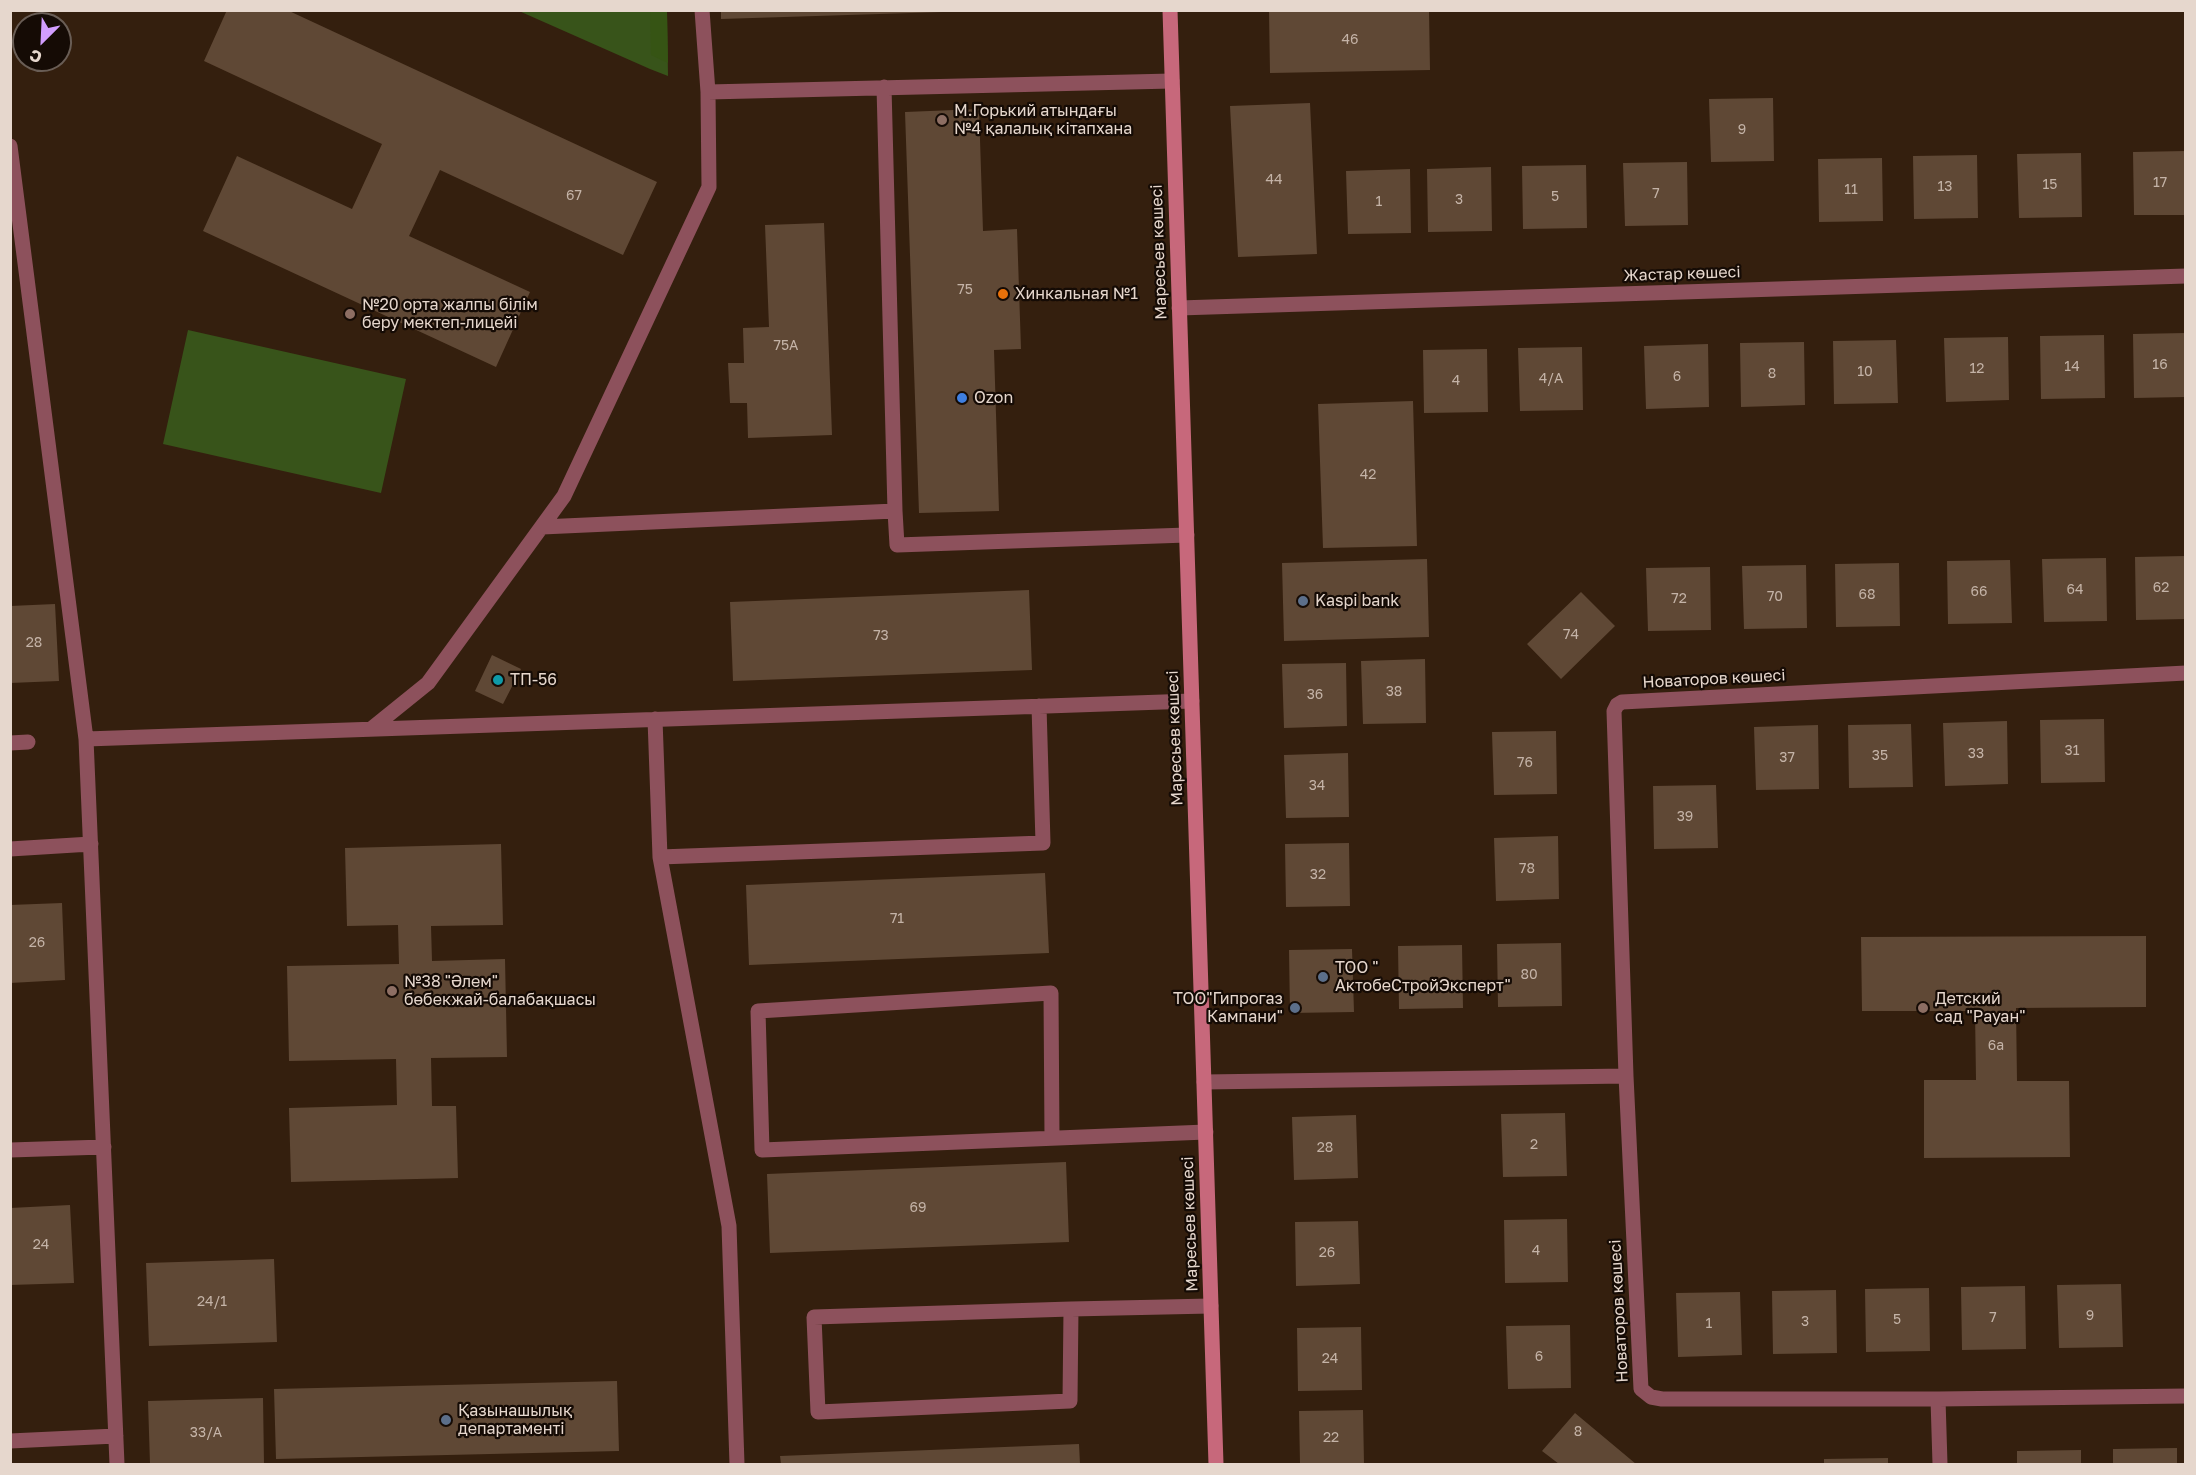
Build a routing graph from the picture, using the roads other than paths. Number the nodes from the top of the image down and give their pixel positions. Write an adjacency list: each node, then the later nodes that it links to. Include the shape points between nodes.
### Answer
1 (702, 10): 5 (street)
2 (1170, 10): 3 (main road, Маресьев көшесі)
3 (1172, 81): 4 (street); 8 (main road, Маресьев көшесі)
4 (884, 87): 5 (street); 9 (street)
5 (708, 92): 10 (street, via 709,187 564,496)
6 (10, 146): 17 (street)
7 (2186, 276): 8 (street, Жастар көшесі)
8 (1179, 308): 11 (main road, Маресьев көшесі)
9 (895, 510): 10 (street); 11 (street, via 897,545)
10 (542, 527): 16 (street, via 428,683)
11 (1187, 535): 13 (main road, Маресьев көшесі)
12 (2186, 673): 23 (street, Новаторов көшесі, via 1617,705 1614,711)
13 (1192, 701): 14 (street); 24 (main road, Маресьев көшесі)
14 (1039, 706): 15 (street); 22 (street, via 1043,843)
15 (655, 719): 16 (street); 22 (street)
16 (371, 729): 17 (street)
17 (86, 739): 20 (street)
18 (28, 742): 19 (street)
19 (10, 743)
20 (91, 844): 21 (street); 27 (street)
21 (10, 849)
22 (660, 857): 36 (street, via 729,1226)
23 (1626, 1076): 24 (street); 32 (street, Новаторов көшесі, via 1641,1389 1662,1400)
24 (1204, 1083): 25 (main road, Маресьев көшесі)
25 (1206, 1132): 26 (street); 29 (main road, Маресьев көшесі)
26 (1052, 1138): 26 (street, via 762,1150 758,1011 1051,993)
27 (104, 1147): 28 (street); 33 (street)
28 (10, 1150)
29 (1211, 1306): 30 (street); 37 (main road, Маресьев көшесі)
30 (1071, 1309): 30 (street, via 814,1317 818,1412 1070,1401)
31 (2186, 1396): 32 (street, Новаторов көшесі)
32 (1938, 1399): 38 (street)
33 (116, 1436): 34 (street); 35 (street)
34 (10, 1441)
35 (117, 1464)
36 (737, 1464)
37 (1216, 1464)
38 (1940, 1464)

